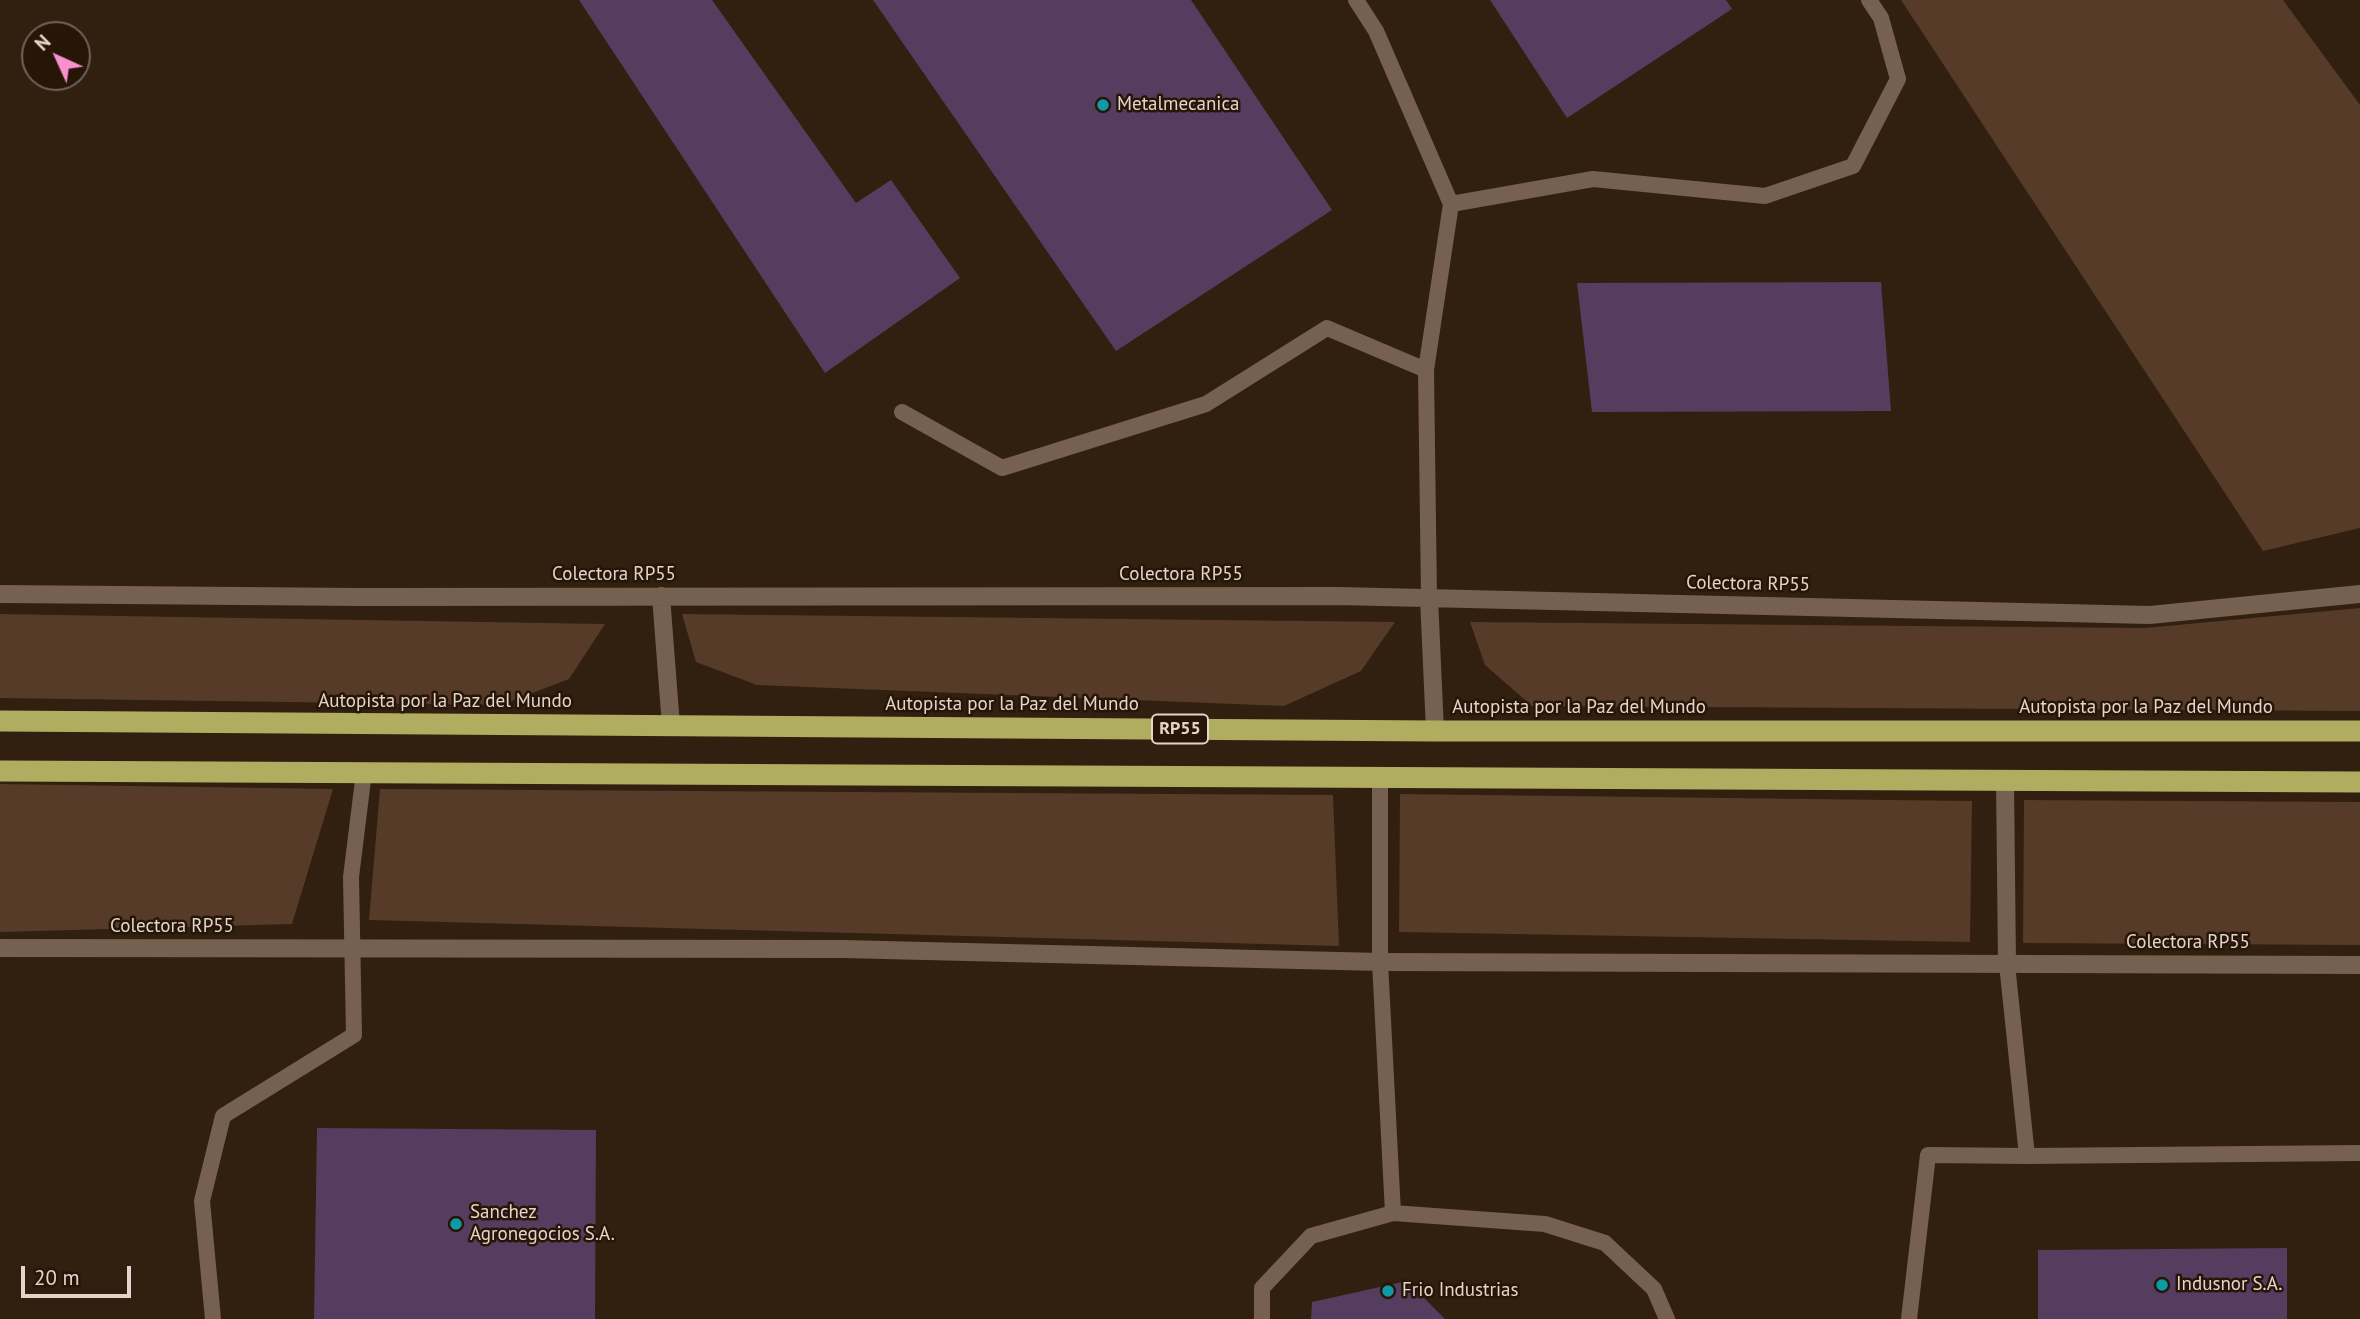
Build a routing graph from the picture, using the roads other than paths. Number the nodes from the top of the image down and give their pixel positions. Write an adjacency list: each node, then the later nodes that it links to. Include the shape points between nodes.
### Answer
1 (1356, 0): 3 (lane, via 1376,31)
2 (1869, 0): 3 (lane, via 1881,18 1898,79 1853,166 1765,196 1592,179)
3 (1451, 204): 4 (lane)
4 (1426, 370): 5 (lane, via 1326,328 1206,404 1002,468); 9 (lane)
5 (902, 412)
6 (0, 594): 8 (street, Colectora RP55)
7 (2360, 594): 9 (street, Colectora RP55, via 2150,615)
8 (661, 596): 9 (street, Colectora RP55); 11 (street)
9 (1429, 598): 12 (street)
10 (0, 721): 11 (highway, Autopista por la Paz del Mundo / RP55)
11 (671, 726): 12 (highway, Autopista por la Paz del Mundo / RP55)
12 (1435, 731): 13 (highway, Autopista por la Paz del Mundo / RP55)
13 (2360, 731)
14 (0, 771): 15 (highway)
15 (364, 772): 16 (highway); 20 (lane, via 351,877)
16 (1380, 779): 17 (highway); 21 (lane)
17 (2005, 780): 18 (highway); 22 (street)
18 (2360, 782)
19 (0, 948): 20 (street, Colectora RP55)
20 (352, 948): 21 (street, Colectora RP55, via 843,949); 27 (lane, via 354,1035 223,1116 202,1201)
21 (1380, 962): 22 (street, Colectora RP55); 26 (lane)
22 (2007, 964): 23 (street, Colectora RP55); 25 (lane)
23 (2360, 965)
24 (2360, 1153): 25 (lane)
25 (2027, 1156): 30 (lane, via 1928,1155)
26 (1393, 1213): 28 (lane, via 1311,1236 1262,1289); 29 (lane, via 1545,1224 1605,1243 1654,1289)
27 (213, 1319)
28 (1262, 1319)
29 (1667, 1319)
30 (1909, 1319)

